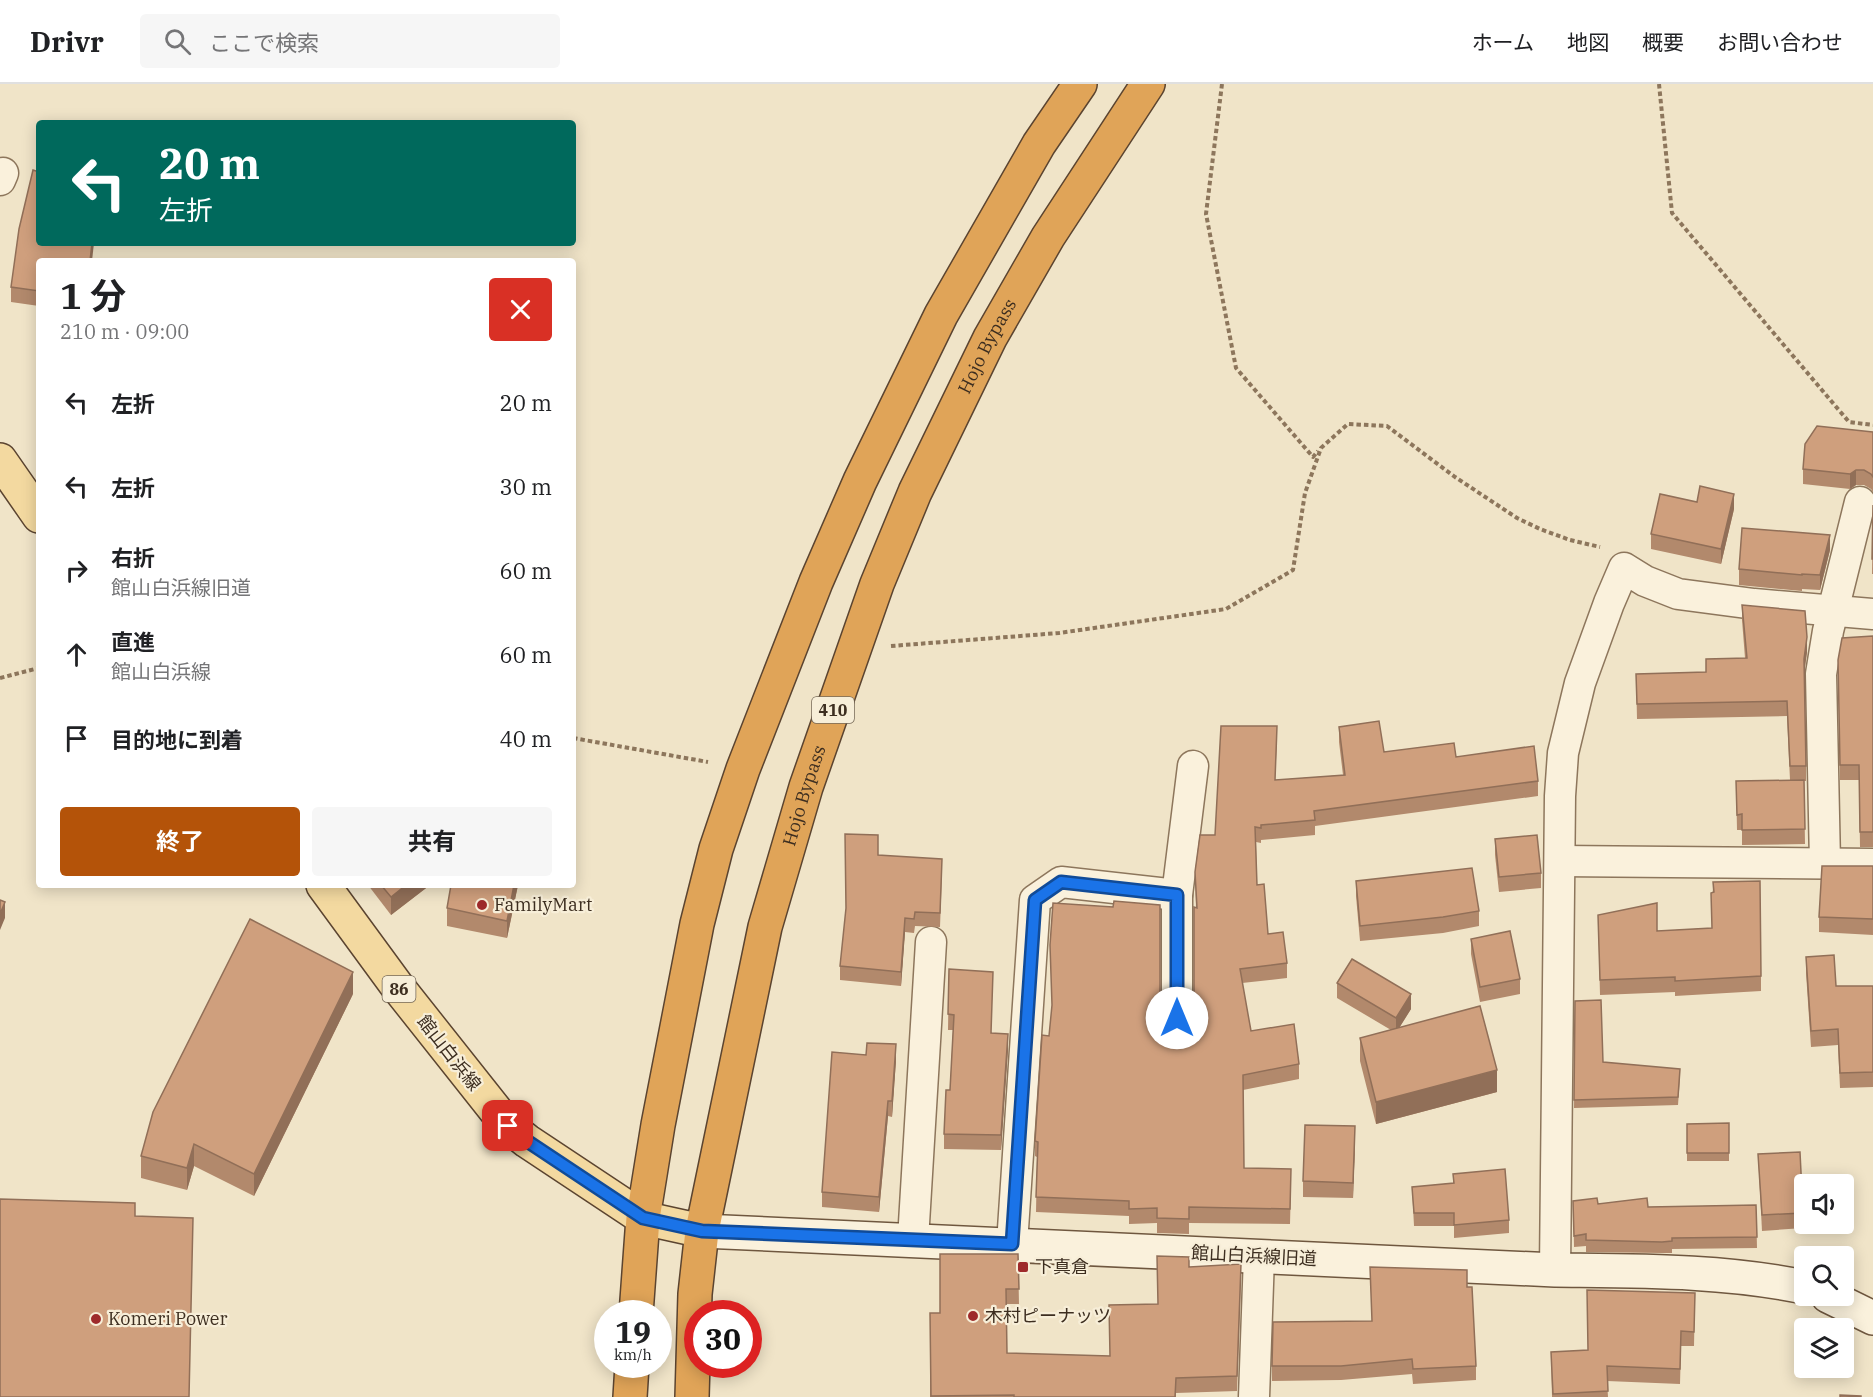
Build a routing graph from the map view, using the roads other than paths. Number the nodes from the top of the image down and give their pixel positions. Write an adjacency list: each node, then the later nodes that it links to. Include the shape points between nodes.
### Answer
1 (1080, 84): 16 (highway, via 1039,144 941,315 860,481 743,769 716,849 697,924)
2 (1148, 84): 17 (highway, Hojo Bypass / 410, via 1048,237 990,338 915,492 877,584 806,787 765,927)
3 (0, 460): 5 (main road)
4 (1860, 502): 6 (street)
5 (36, 512)
6 (1833, 611): 7 (street); 9 (street, via 1678,594 1624,568 1580,683 1563,753); 10 (street, via 1821,674)
7 (1873, 614)
8 (1193, 766): 13 (street)
9 (1560, 861): 10 (street); 21 (street)
10 (1825, 863): 11 (street)
11 (1873, 864)
12 (325, 888): 16 (main road, 館山白浜線 / 86, via 508,1126)
13 (1177, 895): 15 (street); 19 (street, via 1061,882 1035,900)
14 (931, 942): 18 (street)
15 (1177, 1018)
16 (643, 1218): 17 (main road, 館山白浜線 / 86); 23 (highway)
17 (702, 1231): 18 (street, 館山白浜線旧道); 28 (highway, Hojo Bypass / 410, via 695,1294)
18 (913, 1240): 19 (street, 館山白浜線旧道)
19 (1012, 1244): 20 (street, 館山白浜線旧道)
20 (1258, 1256): 21 (street, 館山白浜線旧道); 29 (street)
21 (1556, 1270): 22 (street, 館山白浜線旧道, via 1743,1277)
22 (1794, 1285)
23 (637, 1300)
24 (1848, 1306): 25 (street)
25 (1873, 1318)
26 (631, 1378): 27 (highway)
27 (630, 1397)
28 (692, 1397)
29 (1254, 1397)

